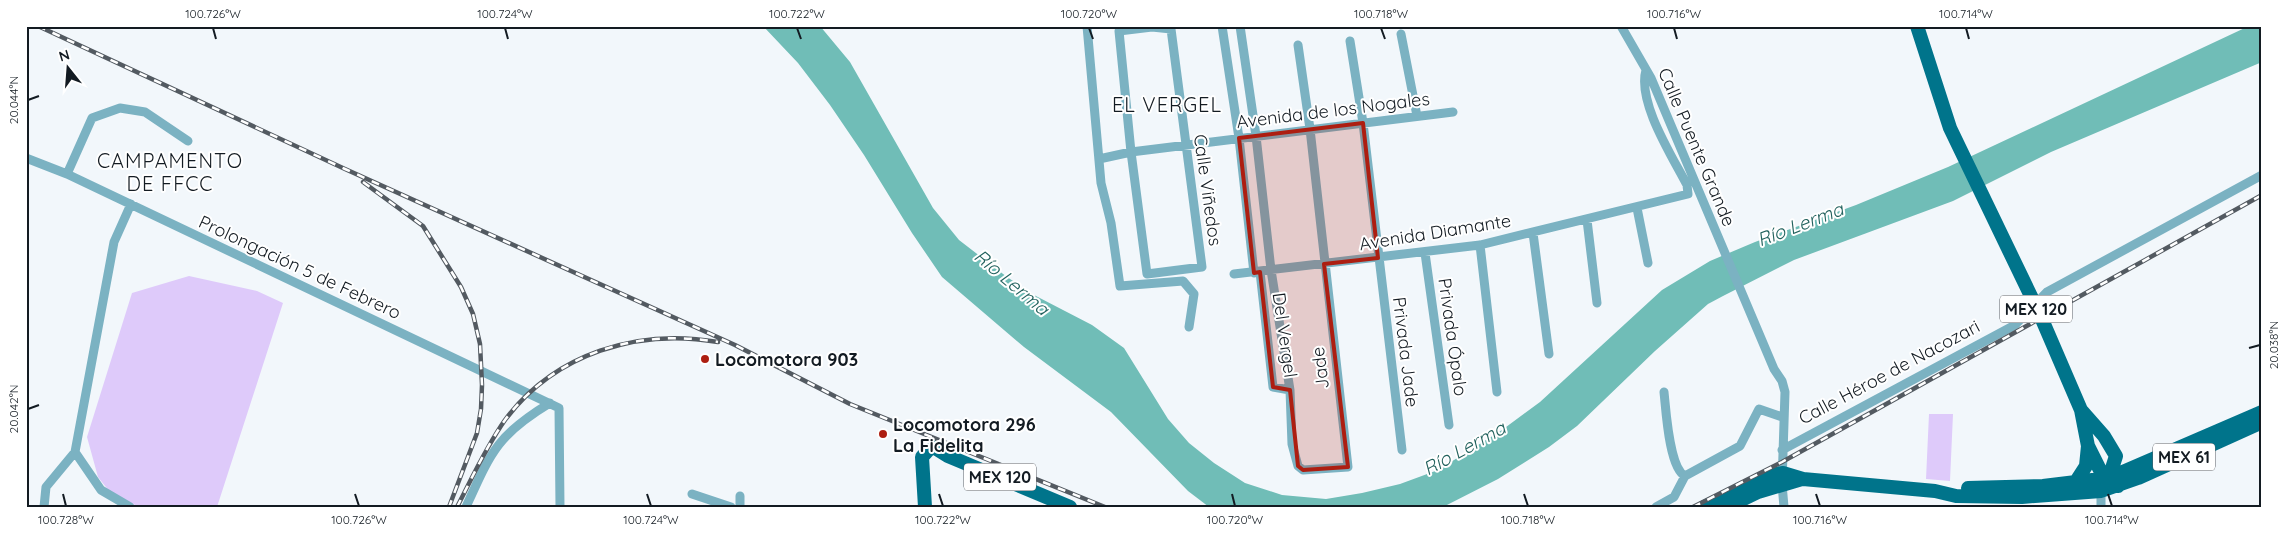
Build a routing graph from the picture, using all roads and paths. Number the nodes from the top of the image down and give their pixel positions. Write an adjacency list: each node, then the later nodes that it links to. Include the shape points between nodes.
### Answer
1 (1087, 26): 20 (street)
2 (1222, 26): 15 (street)
3 (1240, 26): 14 (street, Del Vergel)
4 (1622, 26): 9 (street, Calle Puente Grande)
5 (1917, 26): 36 (main road, MEX 120, via 1950,128)
6 (1401, 34): 11 (street)
7 (1350, 41): 12 (street, Privada Jade)
8 (1298, 46): 13 (street, Jade)
9 (1649, 74): 24 (street, Avenida Diamante, via 1644,77 1649,104 1689,191 1678,198); 45 (street, Calle Puente Grande, via 1774,369 1782,381 1785,392)
10 (1453, 112): 11 (street, Avenida de los Nogales)
11 (1417, 116): 12 (street, Avenida de los Nogales)
12 (1363, 123): 13 (street, Avenida de los Nogales); 29 (street, Privada Jade)
13 (1310, 130): 14 (street, Avenida de los Nogales); 31 (street, Jade)
14 (1256, 136): 15 (street, Avenida de los Nogales); 32 (street, Del Vergel)
15 (1239, 138): 17 (street, Avenida de los Nogales); 33 (street)
16 (188, 140): 21 (street, via 145,112 120,108 92,118)
17 (1185, 145): 18 (street, Avenida de los Nogales); 18 (street, Calle Viñedos, via 1171,29 1152,27 1119,31); 18 (street, Calle Viñedos, via 1202,267 1147,274)
18 (1131, 152): 20 (street, Avenida de los Nogales)
19 (26, 158): 21 (street, Prolongación 5 de Febrero)
20 (1099, 159): 37 (street, via 1120,286 1183,281 1194,294)
21 (67, 174): 23 (street, Prolongación 5 de Febrero)
22 (2262, 175): 36 (street, Calle Héroe de Nacozari, via 2047,292)
23 (131, 204): 42 (street, Prolongación 5 de Febrero); 51 (street, via 114,242)
24 (1637, 208): 25 (street, Avenida Diamante); 30 (street)
25 (1587, 220): 26 (street, Avenida Diamante); 35 (street)
26 (1533, 233): 27 (street, Avenida Diamante); 38 (street)
27 (1480, 245): 28 (street, Avenida Diamante); 40 (street)
28 (1425, 253): 29 (street, Avenida Diamante); 47 (street, Privada Ópalo)
29 (1378, 258): 31 (street, Avenida Diamante); 49 (street, Privada Jade)
30 (1648, 263)
31 (1324, 264): 32 (street, Avenida Diamante); 54 (street, Jade)
32 (1271, 270): 33 (street, Avenida Diamante); 39 (street, Del Vergel)
33 (1257, 273): 34 (street, Avenida Diamante); 39 (street, Del Vergel, via 1273,387)
34 (1234, 274)
35 (1597, 303)
36 (2035, 307): 43 (main road, MEX 120); 50 (street, Calle Héroe de Nacozari, via 2015,325)
37 (1189, 327)
38 (1549, 354)
39 (1290, 390): 54 (street, Del Vergel, via 1292,444 1298,466 1304,470)
40 (1497, 392)
41 (1664, 392): 55 (street, via 1673,454 1677,468)
42 (550, 403): 65 (street, via 505,435 489,455); 66 (street, Prolongación 5 de Febrero, via 558,408)
43 (2082, 410): 48 (main road, MEX 120); 52 (main road, MEX 120)
44 (2262, 412): 53 (main road, MEX 61)
45 (1782, 417): 50 (street, Calle Puente Grande); 55 (street, via 1759,409 1740,446)
46 (2262, 422): 58 (main road, MEX 61)
47 (1449, 426)
48 (2088, 446): 57 (main road, MEX 120, via 2086,466); 58 (main road, MEX 120)
49 (1402, 450)
50 (1782, 450): 56 (street, Calle Puente Grande)
51 (75, 452): 63 (street, via 46,487); 64 (street, via 101,490)
52 (2116, 456): 53 (main road); 58 (main road)
53 (2137, 466): 58 (main road, MEX 61)
54 (1348, 467)
55 (1685, 476): 71 (street, via 1674,496)
56 (1782, 479): 59 (main road); 72 (main road, via 1768,477); 73 (main road); 74 (street, Calle Puente Grande)
57 (2075, 483): 58 (main road); 59 (main road)
58 (2108, 486): 62 (main road); 75 (street)
59 (1935, 490): 62 (main road, via 1956,496)
60 (692, 494): 67 (street)
61 (740, 496): 68 (street)
62 (2022, 502)
63 (44, 507)
64 (130, 507)
65 (466, 507)
66 (560, 507)
67 (731, 507)
68 (740, 507)
69 (925, 507): 70 (main road, MEX 120, via 922,457 932,446 948,456)
70 (1070, 507)
71 (1656, 507)
72 (1704, 507)
73 (1727, 507)
74 (1784, 507)
75 (2101, 507)

